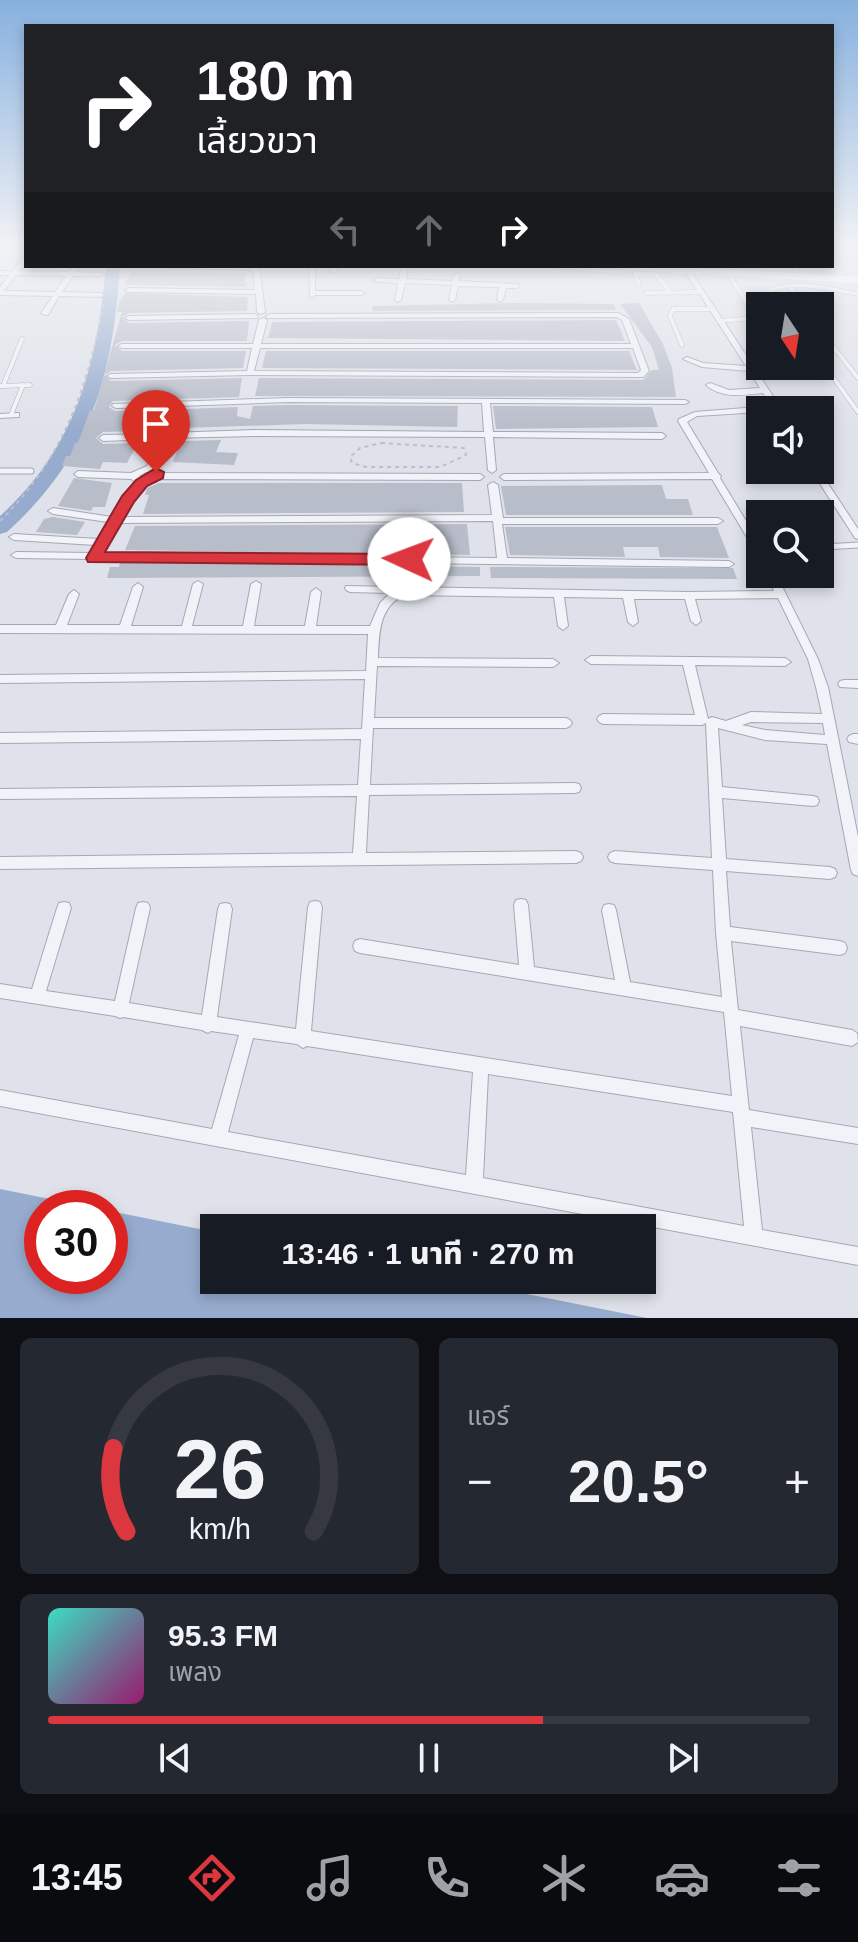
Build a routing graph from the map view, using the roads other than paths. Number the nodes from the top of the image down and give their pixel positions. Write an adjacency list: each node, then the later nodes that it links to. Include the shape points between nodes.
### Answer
1 (49, 307): 5 (street)
2 (261, 307): 6 (street)
3 (749, 307): 8 (lane, via 756,318)
4 (711, 309): 8 (street); 11 (lane, via 673,309 670,316)
5 (45, 313)
6 (262, 316): 7 (street); 10 (street); 13 (street, via 618,315 625,319)
7 (129, 318)
8 (719, 321): 16 (street)
9 (22, 339): 24 (lane)
10 (257, 343): 12 (street); 13 (street); 18 (street)
11 (682, 345)
12 (122, 346)
13 (636, 346): 18 (street, via 645,371 640,375)
14 (834, 348): 20 (lane)
15 (687, 359): 17 (street)
16 (746, 360)
17 (746, 369)
18 (250, 373): 19 (street)
19 (111, 376)
20 (858, 378)
21 (834, 379): 32 (lane)
22 (759, 380): 25 (street)
23 (710, 385): 25 (street, via 728,392)
24 (1, 386): 33 (lane, via 26,385)
25 (766, 390): 26 (street)
26 (769, 396)
27 (486, 402): 28 (street); 29 (street); 37 (street)
28 (685, 402)
29 (175, 403): 30 (street); 35 (street)
30 (116, 406)
31 (746, 411): 44 (street, via 685,416 682,421)
32 (858, 412)
33 (14, 415): 34 (street)
34 (0, 416)
35 (165, 436): 37 (street); 38 (street); 42 (street)
36 (662, 436): 37 (street)
37 (489, 437): 39 (street)
38 (103, 438)
39 (492, 470): 45 (street); 46 (street)
40 (0, 471): 41 (lane)
41 (31, 471)
42 (153, 473): 45 (street); 47 (street)
43 (78, 474): 47 (street)
44 (717, 476): 46 (street); 54 (street)
45 (480, 477): 49 (street)
46 (504, 477): 49 (street)
47 (138, 480): 52 (street)
48 (824, 484): 55 (street)
49 (493, 485): 51 (street)
50 (53, 511): 52 (street)
51 (498, 519): 52 (street); 53 (street); 62 (street)
52 (114, 520): 57 (street)
53 (718, 521)
54 (746, 527)
55 (858, 535)
56 (14, 537): 57 (street)
57 (100, 542): 61 (street)
58 (858, 545): 59 (lane)
59 (834, 546)
60 (16, 555): 61 (street)
61 (94, 558): 62 (street)
62 (502, 561): 63 (street)
63 (729, 564)
64 (198, 584): 82 (street)
65 (256, 584): 83 (street)
66 (138, 587): 81 (street)
67 (350, 588): 69 (street)
68 (778, 588): 72 (street)
69 (404, 591): 73 (street); 85 (street, via 386,599)
70 (316, 592): 84 (street)
71 (74, 594): 80 (street)
72 (781, 594): 75 (street); 95 (street, via 813,659)
73 (559, 595): 74 (street); 78 (street)
74 (628, 595): 75 (street); 77 (street)
75 (689, 596): 76 (street)
76 (696, 621)
77 (633, 622)
78 (563, 626)
79 (0, 629): 80 (street)
80 (60, 629): 81 (street)
81 (124, 630): 82 (street)
82 (186, 630): 83 (street)
83 (248, 630): 84 (street)
84 (310, 630): 85 (street)
85 (374, 630): 90 (street)
86 (591, 660): 87 (street)
87 (688, 661): 88 (street); 96 (street)
88 (785, 662)
89 (553, 663): 90 (street)
90 (371, 668): 91 (street); 99 (street)
91 (0, 679)
92 (844, 684): 93 (street)
93 (858, 684)
94 (603, 719): 96 (street)
95 (828, 719): 98 (street, via 751,717); 101 (street)
96 (707, 721): 98 (street); 104 (street)
97 (566, 723): 99 (street)
98 (729, 724): 101 (street, via 765,735)
99 (367, 728): 100 (street); 103 (street)
100 (0, 738)
101 (832, 740): 107 (street)
102 (575, 788): 103 (street)
103 (363, 789): 105 (street); 109 (street)
104 (716, 792): 106 (street); 113 (street)
105 (0, 794)
106 (813, 801)
107 (851, 802): 108 (street)
108 (854, 822): 114 (street)
109 (359, 857): 110 (street); 112 (street)
110 (576, 857)
111 (615, 857): 113 (street)
112 (0, 863)
113 (718, 863): 115 (street); 122 (street)
114 (858, 870)
115 (830, 873)
116 (521, 905): 125 (street)
117 (315, 907): 134 (street)
118 (64, 908): 128 (street)
119 (143, 908): 129 (street)
120 (225, 909): 131 (street)
121 (609, 910): 126 (street)
122 (723, 933): 124 (street); 130 (street)
123 (360, 946): 125 (street)
124 (840, 948)
125 (527, 973): 126 (street)
126 (624, 988): 130 (street)
127 (0, 991): 128 (street)
128 (37, 997): 129 (street)
129 (120, 1011): 131 (street)
130 (732, 1012): 133 (street); 137 (street)
131 (208, 1025): 132 (street)
132 (248, 1029): 134 (street); 139 (street)
133 (852, 1038)
134 (303, 1040): 135 (street)
135 (481, 1067): 137 (street); 140 (street)
136 (0, 1098): 139 (street)
137 (741, 1111): 138 (street); 141 (street)
138 (858, 1136)
139 (218, 1137): 140 (street)
140 (474, 1186): 141 (street)
141 (754, 1237): 142 (street)
142 (858, 1256)

